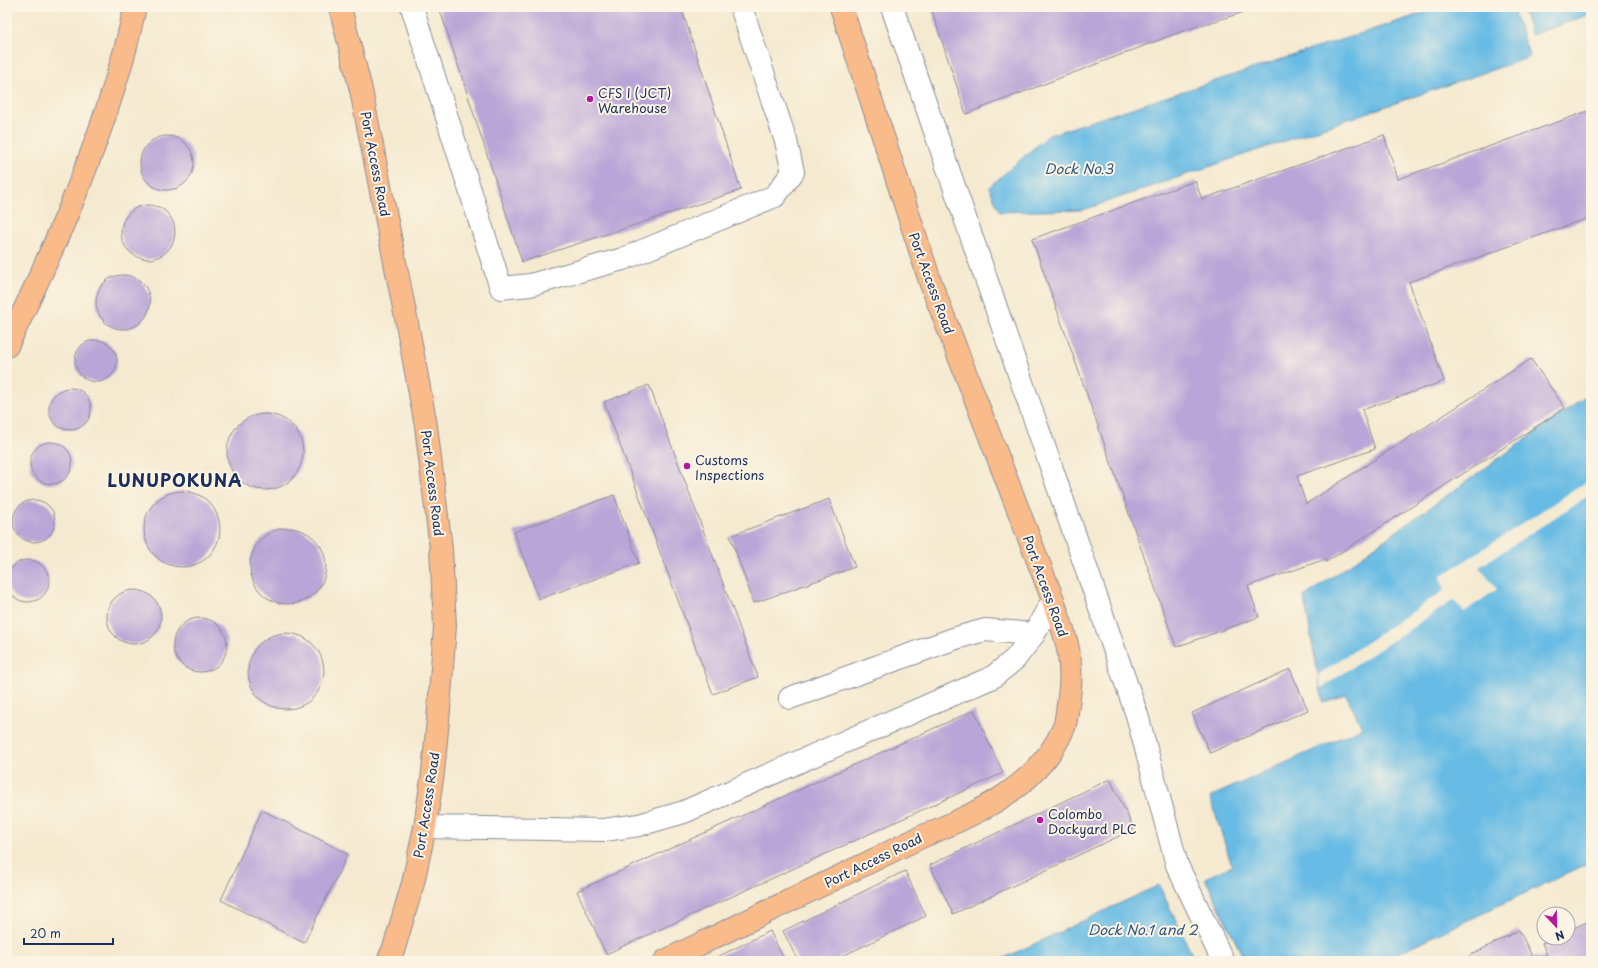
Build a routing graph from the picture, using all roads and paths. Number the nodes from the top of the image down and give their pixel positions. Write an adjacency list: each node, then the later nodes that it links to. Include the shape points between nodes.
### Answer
1 (135, 7): 7 (main road, via 123,57 97,136 38,281)
2 (340, 7): 11 (main road, Port Access Road, via 361,90 407,323 426,426 441,549 445,626 439,709)
3 (412, 7): 4 (lane, via 501,288 530,285 623,259 775,196 793,172 786,141)
4 (741, 7)
5 (841, 7): 8 (main road, Port Access Road, via 931,284)
6 (892, 7): 14 (lane, via 1137,715 1177,865)
7 (7, 346)
8 (1053, 600): 9 (lane); 13 (main road, Port Access Road, via 1069,654 1071,687 1064,726 1053,747 1033,773 999,800 963,820 921,837)
9 (1034, 634): 10 (lane, via 985,630); 11 (lane, via 1015,659 993,677 684,812 639,825 604,830)
10 (790, 698)
11 (425, 827): 12 (main road, Port Access Road, via 413,883)
12 (388, 961)
13 (666, 961)
14 (1223, 961)

